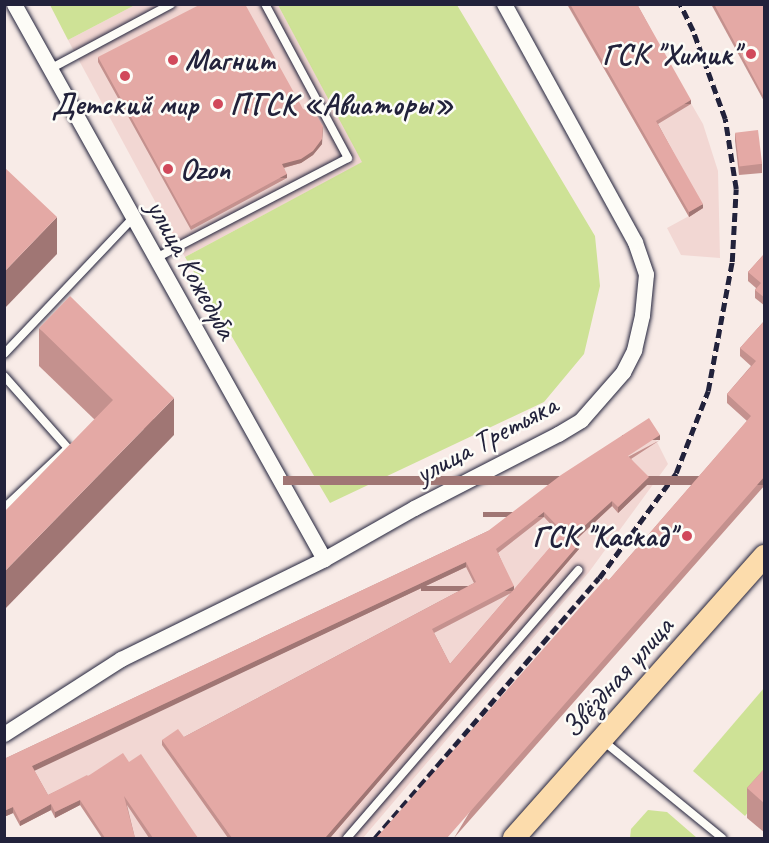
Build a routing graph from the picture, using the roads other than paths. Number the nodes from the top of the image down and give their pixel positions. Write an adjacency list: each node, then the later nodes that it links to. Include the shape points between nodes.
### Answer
1 (14, 4): 5 (street, улица Кожедуба)
2 (171, 4): 5 (lane)
3 (265, 4): 7 (lane, via 348,158)
4 (504, 4): 12 (street, улица Третьяка, via 635,242 646,274 634,350 623,372 581,420)
5 (50, 69): 6 (street, улица Кожедуба)
6 (133, 218): 7 (street, улица Кожедуба); 8 (lane)
7 (156, 258): 12 (street, улица Кожедуба)
8 (4, 354)
9 (4, 376): 10 (lane, via 68,448)
10 (4, 508)
11 (765, 555): 15 (main road, Звёздная улица)
12 (324, 560): 14 (street, улица Третьяка, via 121,659)
13 (578, 570): 16 (lane)
14 (4, 734)
15 (601, 739): 17 (main road, Звёздная улица); 18 (lane)
16 (347, 838)
17 (514, 838)
18 (722, 838)

